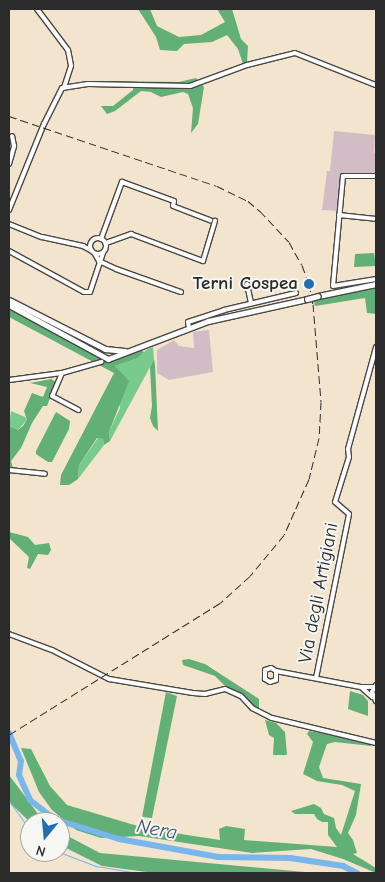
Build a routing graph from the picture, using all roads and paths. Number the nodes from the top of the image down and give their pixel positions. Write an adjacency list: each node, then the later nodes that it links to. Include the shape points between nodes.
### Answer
1 (37, 9): 3 (street, via 68,50 71,66)
2 (376, 85): 3 (street, via 295,53 247,64 190,86 88,84)
3 (64, 88): 7 (street, via 60,90 44,124)
4 (12, 136): 5 (street, via 14,146)
5 (9, 164)
6 (376, 176): 8 (street, via 344,176)
7 (9, 210)
8 (339, 215): 9 (street); 20 (street, via 333,286)
9 (376, 219)
10 (9, 220): 11 (street)
11 (9, 224): 15 (street)
12 (101, 239): 13 (street); 13 (street, via 122,182 174,201 173,206 212,221 203,261 132,234); 14 (street)
13 (106, 243): 18 (street)
14 (90, 244): 15 (street); 17 (street)
15 (83, 246): 17 (street)
16 (9, 251): 19 (street, via 84,292 90,292 97,277)
17 (93, 252): 18 (street); 19 (street)
18 (103, 253): 19 (street)
19 (99, 261): 23 (street)
20 (376, 279)
21 (248, 284): 25 (street)
22 (376, 284): 27 (main road, bridge, via 245,311)
23 (181, 292)
24 (296, 293): 25 (street)
25 (251, 303): 27 (street, via 188,322)
26 (9, 304): 29 (main road); 31 (main road)
27 (189, 328): 30 (main road)
28 (376, 347): 39 (street, Via degli Artigiani, via 335,502 349,514)
29 (105, 350): 30 (main road); 31 (street)
30 (131, 351): 31 (main road)
31 (101, 359): 32 (street)
32 (62, 373): 33 (street); 34 (street, via 52,396)
33 (9, 380)
34 (78, 410)
35 (9, 470): 36 (street)
36 (45, 474)
37 (9, 634): 44 (street, via 52,650 109,679 193,693 206,694 225,689 272,718)
38 (276, 671): 39 (street)
39 (316, 678): 41 (street)
40 (375, 686): 41 (street); 42 (street)
41 (361, 687): 42 (street)
42 (372, 697): 43 (street)
43 (376, 701)
44 (376, 743)

